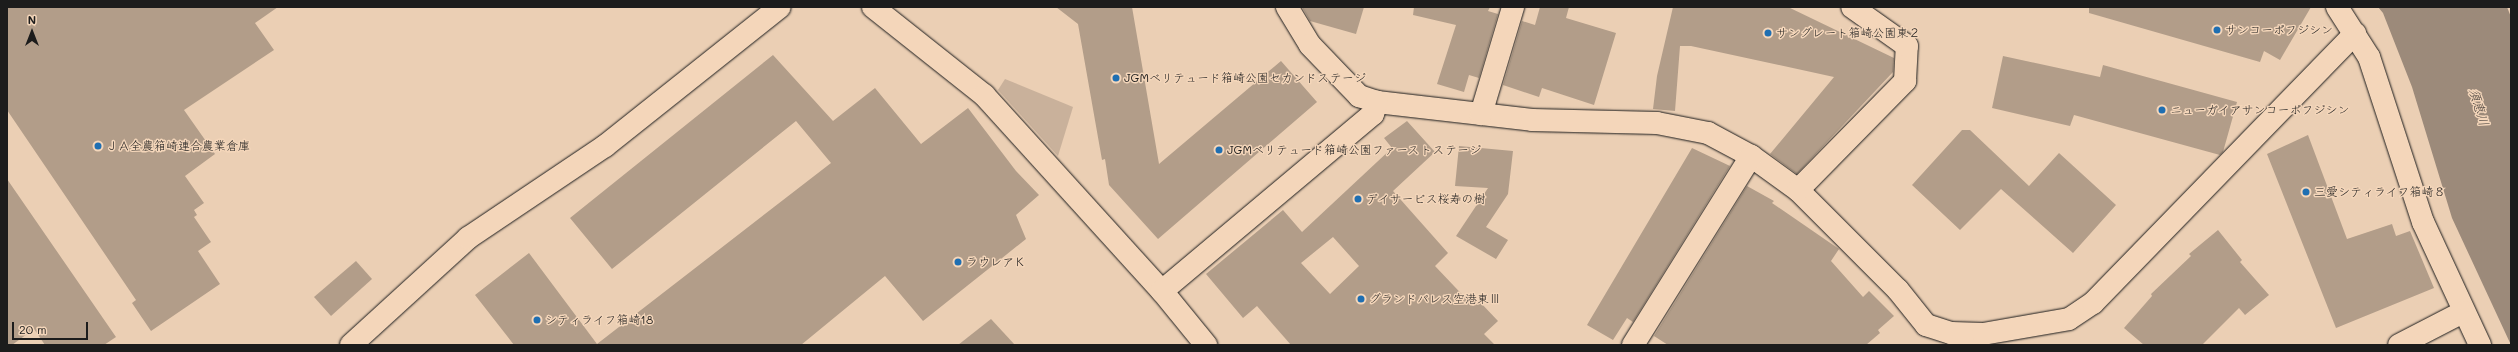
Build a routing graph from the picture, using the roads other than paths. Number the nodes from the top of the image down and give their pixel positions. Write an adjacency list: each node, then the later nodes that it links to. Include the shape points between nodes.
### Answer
1 (780, 7): 14 (street, via 605,146 468,238)
2 (873, 7): 12 (street, via 984,95)
3 (1287, 7): 8 (street, via 1310,45 1359,96)
4 (1512, 7): 9 (street)
5 (1852, 7): 11 (street, via 1907,46 1905,82)
6 (2337, 7): 7 (street)
7 (2355, 34): 11 (street, via 2093,303 2070,319 1983,334 1951,333 1926,325 1898,290); 13 (street, via 2369,58 2423,222)
8 (1377, 102): 9 (street); 12 (street, via 1373,114)
9 (1481, 114): 10 (street, via 1532,120 1664,124 1708,133)
10 (1750, 156): 11 (street); 16 (street)
11 (1798, 190)
12 (1162, 291): 15 (street)
13 (2463, 312): 17 (street); 18 (street)
14 (351, 345)
15 (1206, 345)
16 (1633, 345)
17 (2399, 345)
18 (2480, 345)

